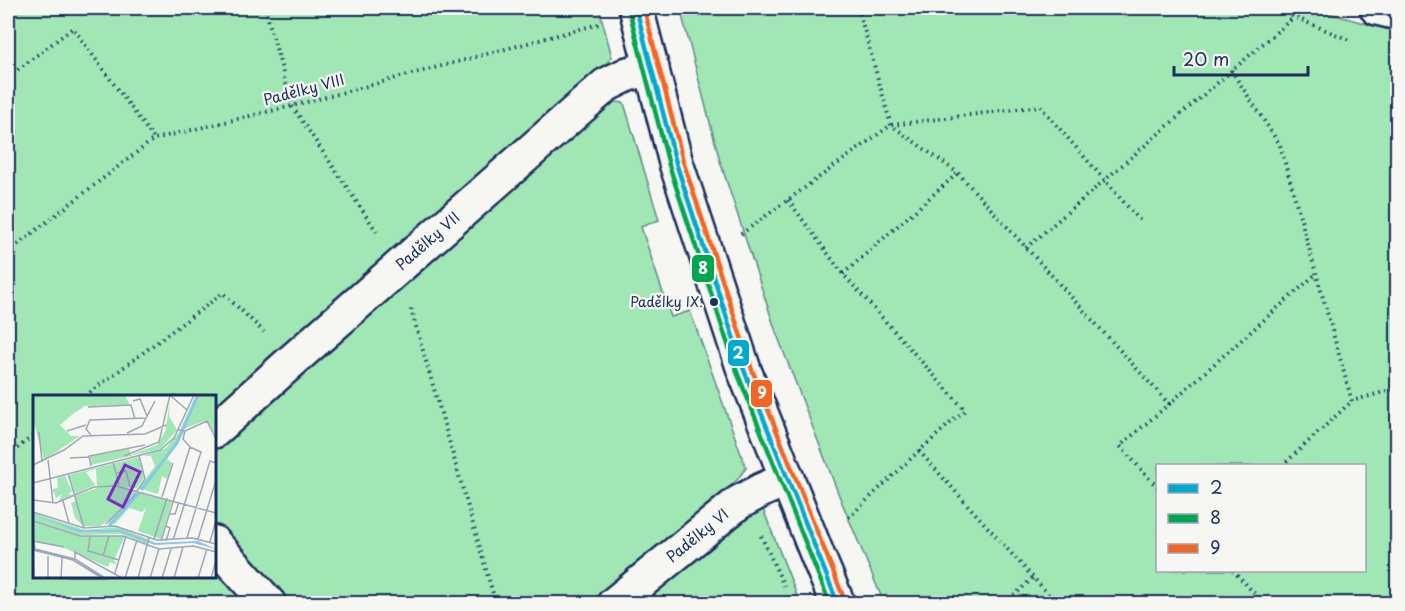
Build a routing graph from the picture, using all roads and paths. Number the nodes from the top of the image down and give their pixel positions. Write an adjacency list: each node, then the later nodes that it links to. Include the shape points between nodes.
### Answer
1 (858, 8): 11 (path)
2 (1275, 8): 6 (path)
3 (1377, 8): 5 (street)
4 (637, 11): 8 (street); 12 (path, Padělky VIII)
5 (1398, 13)
6 (1293, 17): 7 (path); 9 (path)
7 (1360, 44)
8 (652, 68): 22 (street, Padělky VII, via 606,85); 32 (street, via 676,163 744,370)
9 (1231, 70): 14 (path); 21 (path, via 1280,145)
10 (8, 77): 12 (path, via 73,28)
11 (891, 125): 13 (path); 14 (path, via 1040,106); 15 (path)
12 (154, 140): 19 (path, Padělky VIII)
13 (958, 173): 18 (path); 20 (path)
14 (1104, 180): 16 (path); 18 (path)
15 (788, 200): 17 (path); 20 (path)
16 (1141, 222)
17 (733, 240)
18 (1026, 248): 26 (path)
19 (8, 252)
20 (843, 274): 29 (path, via 965,410)
21 (1316, 274): 25 (path); 26 (path)
22 (293, 360): 24 (path, via 223,293); 27 (street, Padělky VII)
23 (1398, 388): 25 (path)
24 (86, 395)
25 (1352, 401): 31 (path)
26 (1169, 404): 33 (path, via 1120,446)
27 (216, 429)
28 (33, 436): 30 (path)
29 (919, 451): 35 (path); 38 (path)
30 (8, 456)
31 (1283, 464)
32 (787, 479): 34 (street, Padělky VI); 42 (street)
33 (1156, 486)
34 (746, 498): 39 (path); 41 (street, Padělky VI)
35 (839, 526)
36 (216, 545): 40 (street)
37 (1235, 572): 45 (path)
38 (1034, 577): 43 (path); 44 (path)
39 (787, 593)
40 (269, 603)
41 (614, 603)
42 (838, 603)
43 (1005, 603)
44 (1057, 603)
45 (1264, 603)

